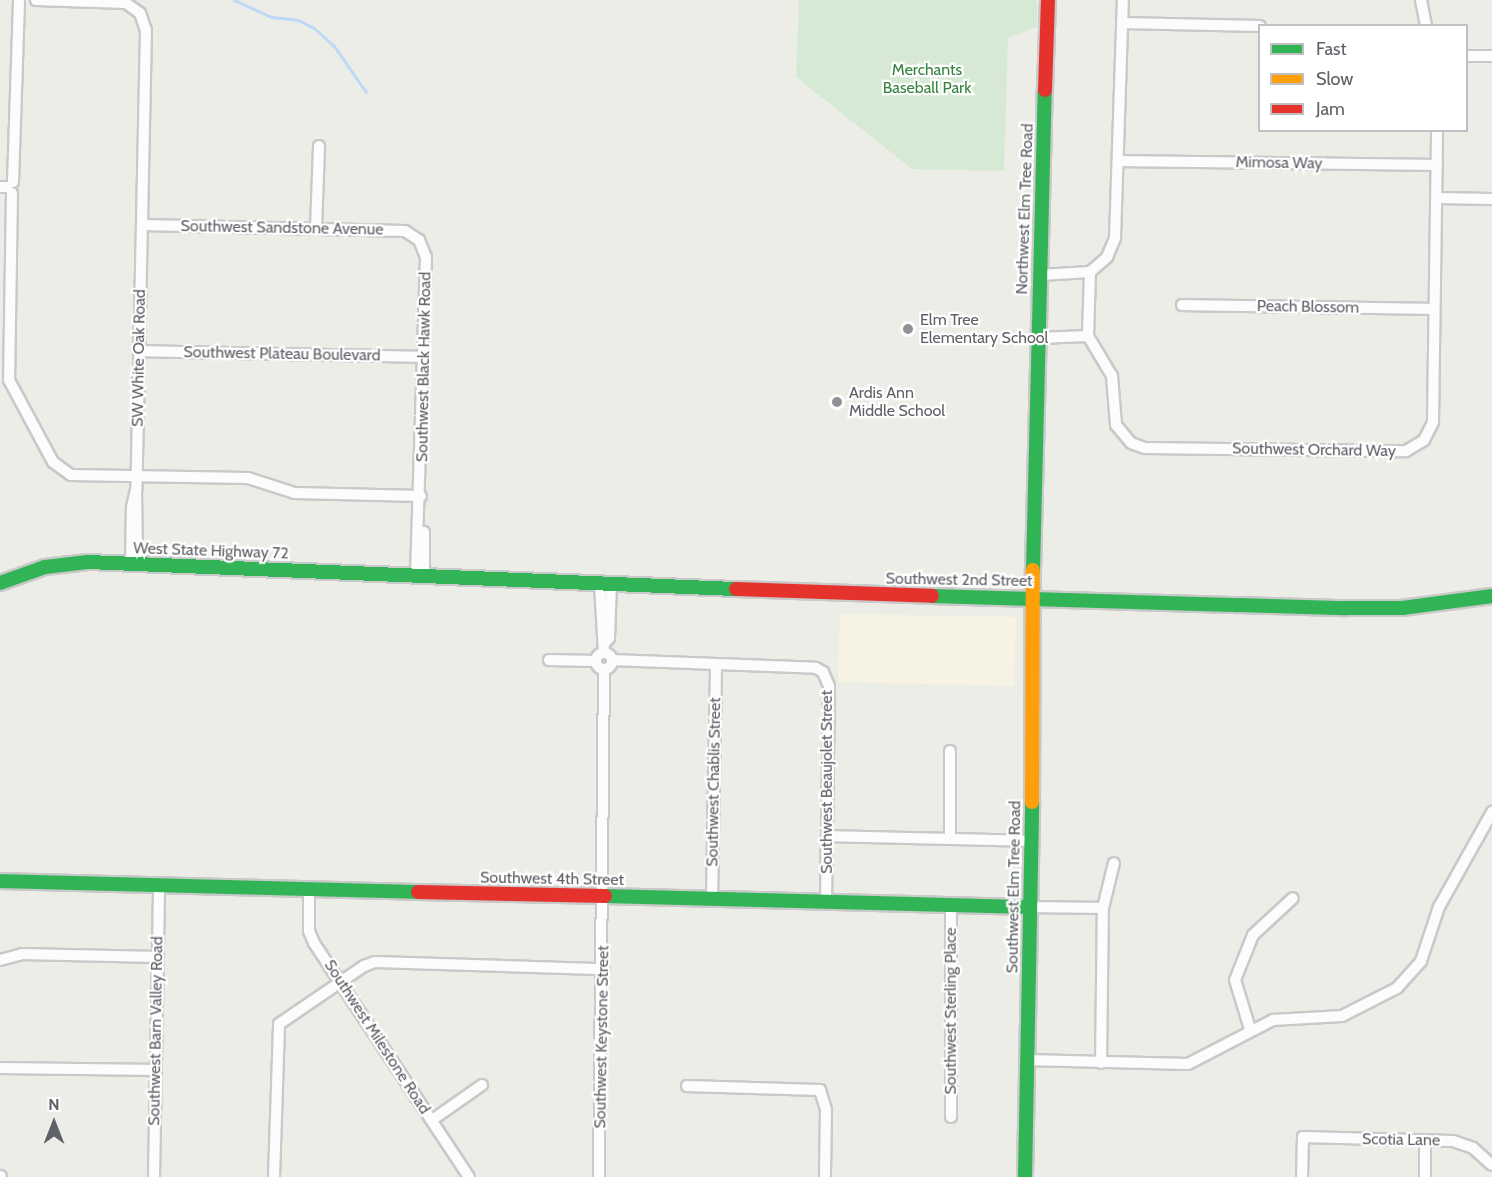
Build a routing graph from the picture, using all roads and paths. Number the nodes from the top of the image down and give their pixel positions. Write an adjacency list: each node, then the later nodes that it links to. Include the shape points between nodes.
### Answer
1 (19, 0): 15 (street)
2 (36, 0): 18 (street, SW White Oak Road, via 126,3 140,13 146,30)
3 (1048, 0): 22 (street, Northwest Elm Tree Road)
4 (1123, 0): 6 (street)
5 (1421, 0): 7 (street)
6 (1122, 23): 8 (street); 13 (street)
7 (1426, 24)
8 (1258, 26)
9 (1468, 56): 10 (street)
10 (1492, 56)
11 (1437, 132): 14 (street, Southwest Orchard Way)
12 (319, 146): 19 (street)
13 (1120, 161): 14 (street, Mimosa Way); 21 (street, via 1115,238 1107,257)
14 (1437, 165): 16 (street, Southwest Orchard Way)
15 (8, 187): 29 (street, via 9,380 53,462 71,475)
16 (1437, 198): 17 (street); 24 (street, Southwest Orchard Way)
17 (1492, 199)
18 (142, 225): 19 (street, Southwest Sandstone Avenue); 27 (street, SW White Oak Road)
19 (316, 229): 20 (street, Southwest Sandstone Avenue, via 405,231)
20 (419, 240): 28 (street, Southwest Black Hawk Road, via 426,257)
21 (1090, 272): 22 (street); 25 (street)
22 (1040, 275): 26 (street, Northwest Elm Tree Road)
23 (1182, 305): 24 (street, Peach Blossom)
24 (1434, 309): 25 (street, Southwest Orchard Way, via 1433,422 1424,440 1406,451 1145,448 1131,443 1116,425 1112,376)
25 (1088, 336): 26 (street)
26 (1038, 338): 36 (street, Northwest Elm Tree Road)
27 (139, 351): 28 (street, Southwest Plateau Boulevard); 29 (street, SW White Oak Road)
28 (424, 357): 30 (street, Southwest Black Hawk Road)
29 (136, 477): 30 (street, via 248,478 295,492); 31 (street, SW White Oak Road)
30 (422, 496): 32 (street, Southwest Black Hawk Road)
31 (134, 564): 32 (street, West State Highway 72); 33 (street, West State Highway 72, via 88,562 45,567)
32 (420, 576): 34 (street, Southwest 2nd Street)
33 (0, 584)
34 (606, 584): 36 (street, Southwest 2nd Street); 37 (street, via 600,637)
35 (1492, 596): 36 (street, Southwest 2nd Street, via 1402,608)
36 (1034, 598): 45 (street, Southwest Elm Tree Road)
37 (607, 652): 39 (street); 40 (street)
38 (549, 660): 40 (street)
39 (716, 664): 43 (street, Southwest Beaujolet Street, via 816,668 824,672 829,686); 52 (street, Southwest Chablis Street)
40 (600, 665): 50 (street, Southwest Keystone Street)
41 (950, 751): 44 (street)
42 (1492, 812): 61 (street, via 1439,907 1421,961 1397,988 1342,1016 1273,1020)
43 (828, 836): 44 (street); 53 (street, Southwest Beaujolet Street)
44 (950, 839): 45 (street)
45 (1032, 842): 55 (street, Southwest Elm Tree Road)
46 (1114, 863): 56 (street)
47 (0, 881): 48 (street, Southwest 4th Street)
48 (159, 885): 49 (street, Southwest 4th Street); 57 (street, Southwest Barn Valley Road)
49 (309, 889): 50 (street, Southwest 4th Street); 60 (street, Southwest Milestone Road, via 309,932)
50 (601, 896): 52 (street, Southwest 4th Street); 59 (street, Southwest Keystone Street)
51 (1293, 898): 61 (street, via 1253,935 1235,980)
52 (712, 899): 53 (street, Southwest 4th Street)
53 (826, 902): 54 (street, Southwest 4th Street)
54 (951, 905): 55 (street, Southwest 4th Street); 68 (street, Southwest Sterling Place)
55 (1030, 907): 56 (street, Southwest 4th Street); 62 (street, Southwest Elm Tree Road)
56 (1103, 908): 63 (street)
57 (158, 957): 58 (street, via 22,954); 65 (street, Southwest Barn Valley Road)
58 (0, 960)
59 (604, 969): 60 (street, via 375,962); 75 (street, Southwest Keystone Street)
60 (340, 981): 69 (street, Southwest Milestone Road); 73 (street, via 288,1015 276,1030)
61 (1250, 1029): 63 (street, via 1188,1064)
62 (1028, 1060): 63 (street); 77 (street, Southwest Elm Tree Road)
63 (1101, 1063)
64 (0, 1068): 65 (street)
65 (156, 1070): 72 (street, Southwest Barn Valley Road)
66 (482, 1085): 69 (street)
67 (687, 1086): 76 (street, via 820,1090 824,1097)
68 (951, 1117)
69 (432, 1120): 74 (street, Southwest Milestone Road)
70 (1425, 1142): 71 (street, Scotia Lane, via 1453,1141 1473,1148); 78 (street, Scotia Lane, via 1303,1137); 79 (street)
71 (1492, 1165)
72 (154, 1177)
73 (274, 1177)
74 (469, 1177)
75 (599, 1177)
76 (825, 1177)
77 (1025, 1177)
78 (1302, 1177)
79 (1425, 1177)

